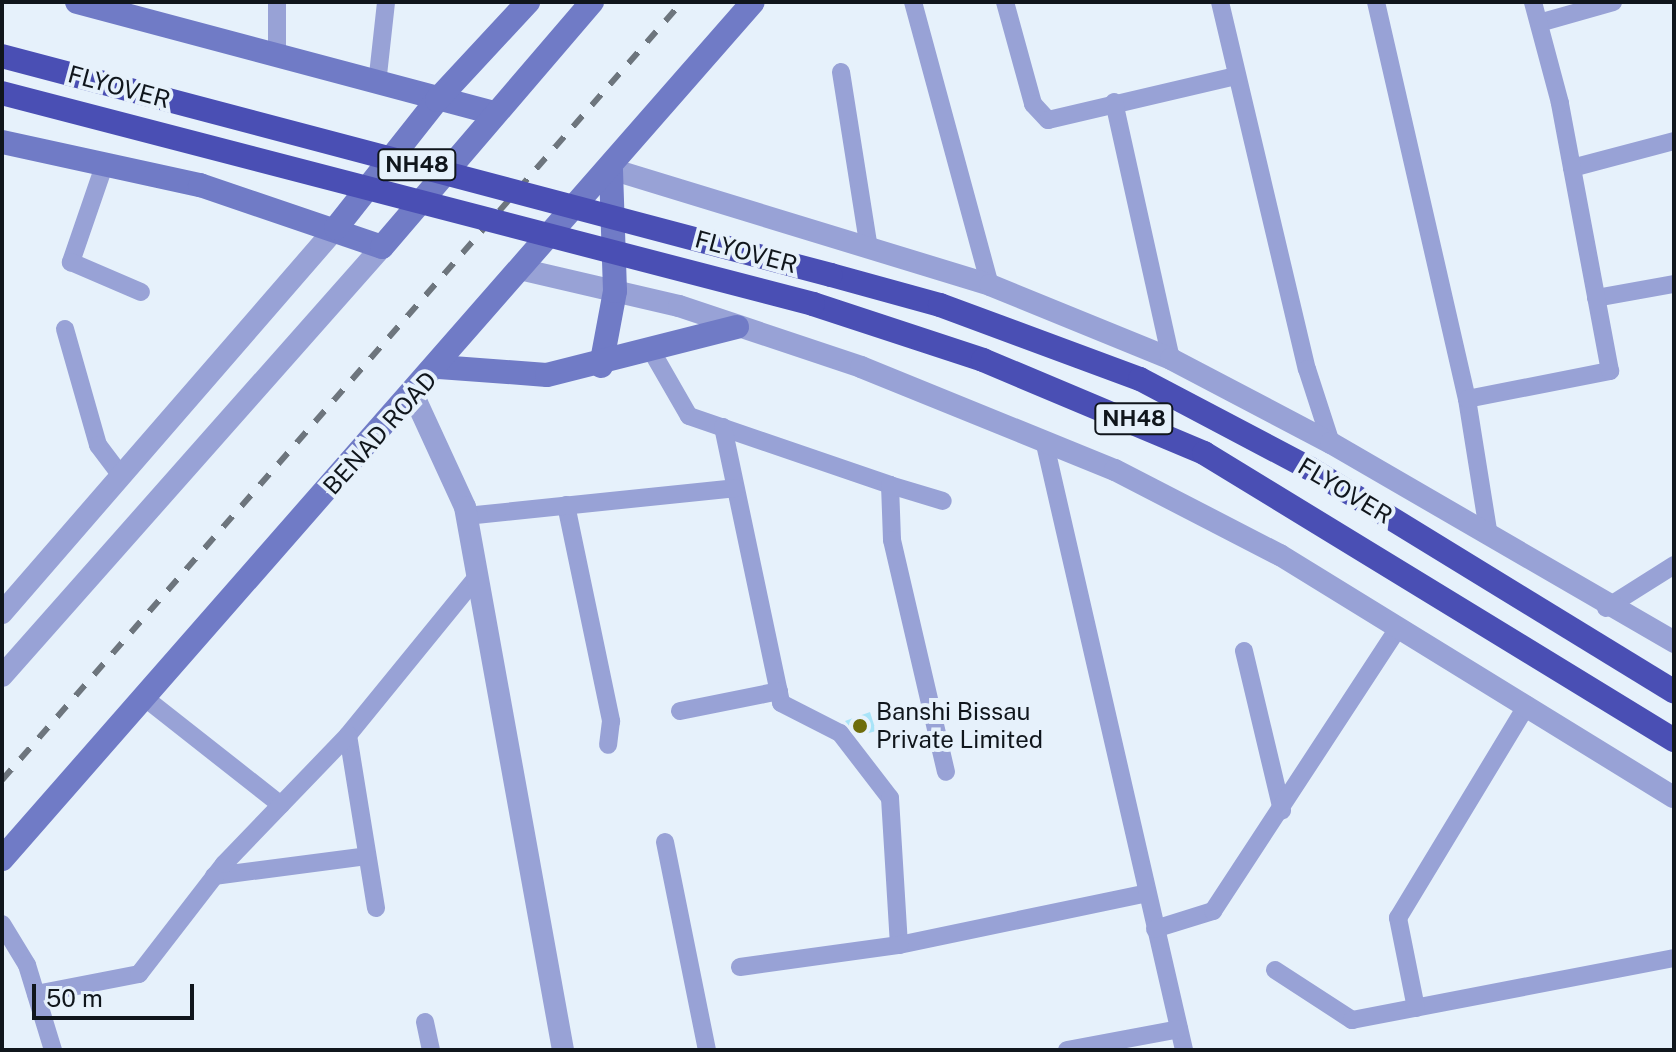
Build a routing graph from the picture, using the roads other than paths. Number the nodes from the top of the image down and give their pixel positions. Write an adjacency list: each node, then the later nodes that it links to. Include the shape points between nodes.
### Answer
1 (77, 2): 13 (main road)
2 (277, 2): 16 (street)
3 (386, 2): 19 (street)
4 (528, 2): 21 (main road)
5 (592, 2): 23 (main road)
6 (753, 2): 28 (main road, BENAD ROAD)
7 (913, 2): 34 (street)
8 (1005, 2): 22 (street, via 1033,104 1048,120)
9 (1220, 2): 18 (street)
10 (1376, 2): 45 (street)
11 (1533, 2): 14 (street)
12 (1613, 2): 14 (street)
13 (116, 6): 16 (main road)
14 (1539, 23): 27 (street)
15 (2, 56): 65 (highway, FLYOVER / NH48, bridge, via 954,310 1140,379 1309,468)
16 (277, 56): 19 (main road)
17 (841, 72): 31 (street)
18 (1236, 76): 22 (street); 48 (street)
19 (377, 84): 21 (main road)
20 (2, 93): 70 (highway, FLYOVER / NH48, bridge, via 896,329 1191,447 1431,586)
21 (437, 100): 23 (main road); 29 (main road)
22 (1114, 102): 41 (street)
23 (491, 112): 30 (main road)
24 (1674, 141): 27 (street)
25 (2, 142): 26 (main road)
26 (104, 166): 29 (main road, via 200,185); 36 (street, via 71,262)
27 (1572, 168): 37 (street)
28 (611, 169): 31 (street); 32 (main road, BENAD ROAD); 35 (main road)
29 (336, 228): 30 (main road); 49 (street)
30 (382, 247): 63 (street)
31 (869, 248): 34 (street)
32 (524, 270): 35 (street); 43 (main road, BENAD ROAD)
33 (1674, 284): 37 (street)
34 (990, 285): 41 (street)
35 (615, 291): 38 (street); 42 (main road)
36 (141, 292)
37 (1596, 298): 45 (street, via 1610,371)
38 (737, 327): 40 (main road); 47 (street)
39 (65, 329): 49 (street, via 98,445)
40 (651, 350): 42 (main road); 46 (street, via 689,416)
41 (1171, 359): 48 (street)
42 (601, 366): 43 (main road, via 547,375)
43 (439, 367): 44 (main road, BENAD ROAD)
44 (413, 394): 54 (street); 66 (main road, BENAD ROAD)
45 (1467, 399): 55 (street)
46 (723, 427): 50 (street); 51 (street)
47 (1044, 440): 60 (street, via 1280,555); 80 (street)
48 (1331, 443): 55 (street)
49 (120, 474): 59 (street)
50 (890, 485): 52 (street); 72 (street, via 892,540)
51 (735, 488): 53 (street); 64 (street)
52 (943, 501)
53 (566, 505): 54 (street); 71 (street, via 611,721)
54 (466, 516): 57 (street)
55 (1489, 536): 58 (street)
56 (1674, 565): 58 (street)
57 (477, 577): 69 (street); 94 (street)
58 (1606, 608): 61 (street)
59 (2, 611)
60 (1398, 628): 67 (street); 75 (street)
61 (1674, 642)
62 (1244, 651): 75 (street)
63 (2, 676)
64 (779, 691): 68 (street); 84 (street, via 781,703 840,733 890,798)
65 (1674, 692)
66 (145, 698): 74 (street); 78 (main road, BENAD ROAD)
67 (1527, 705): 73 (street); 89 (street, via 1398,918)
68 (680, 711)
69 (348, 735): 74 (street); 77 (street)
70 (1674, 740)
71 (608, 745)
72 (946, 772)
73 (1674, 797)
74 (281, 805): 79 (street)
75 (1282, 811): 83 (street, via 1213,911)
76 (665, 842): 95 (street)
77 (367, 856): 79 (street); 81 (street)
78 (2, 859)
79 (214, 876): 88 (street, via 139,974)
80 (1147, 893): 83 (street); 84 (street)
81 (376, 908)
82 (2, 924): 88 (street)
83 (1155, 929): 91 (street)
84 (899, 945): 86 (street)
85 (1674, 958): 89 (street)
86 (740, 967)
87 (1275, 970): 89 (street, via 1352,1020)
88 (36, 994): 92 (street)
89 (1416, 1008)
90 (425, 1022): 93 (street)
91 (1179, 1029): 96 (street); 97 (street)
92 (53, 1050)
93 (431, 1050)
94 (563, 1050)
95 (707, 1050)
96 (1067, 1050)
97 (1184, 1050)

